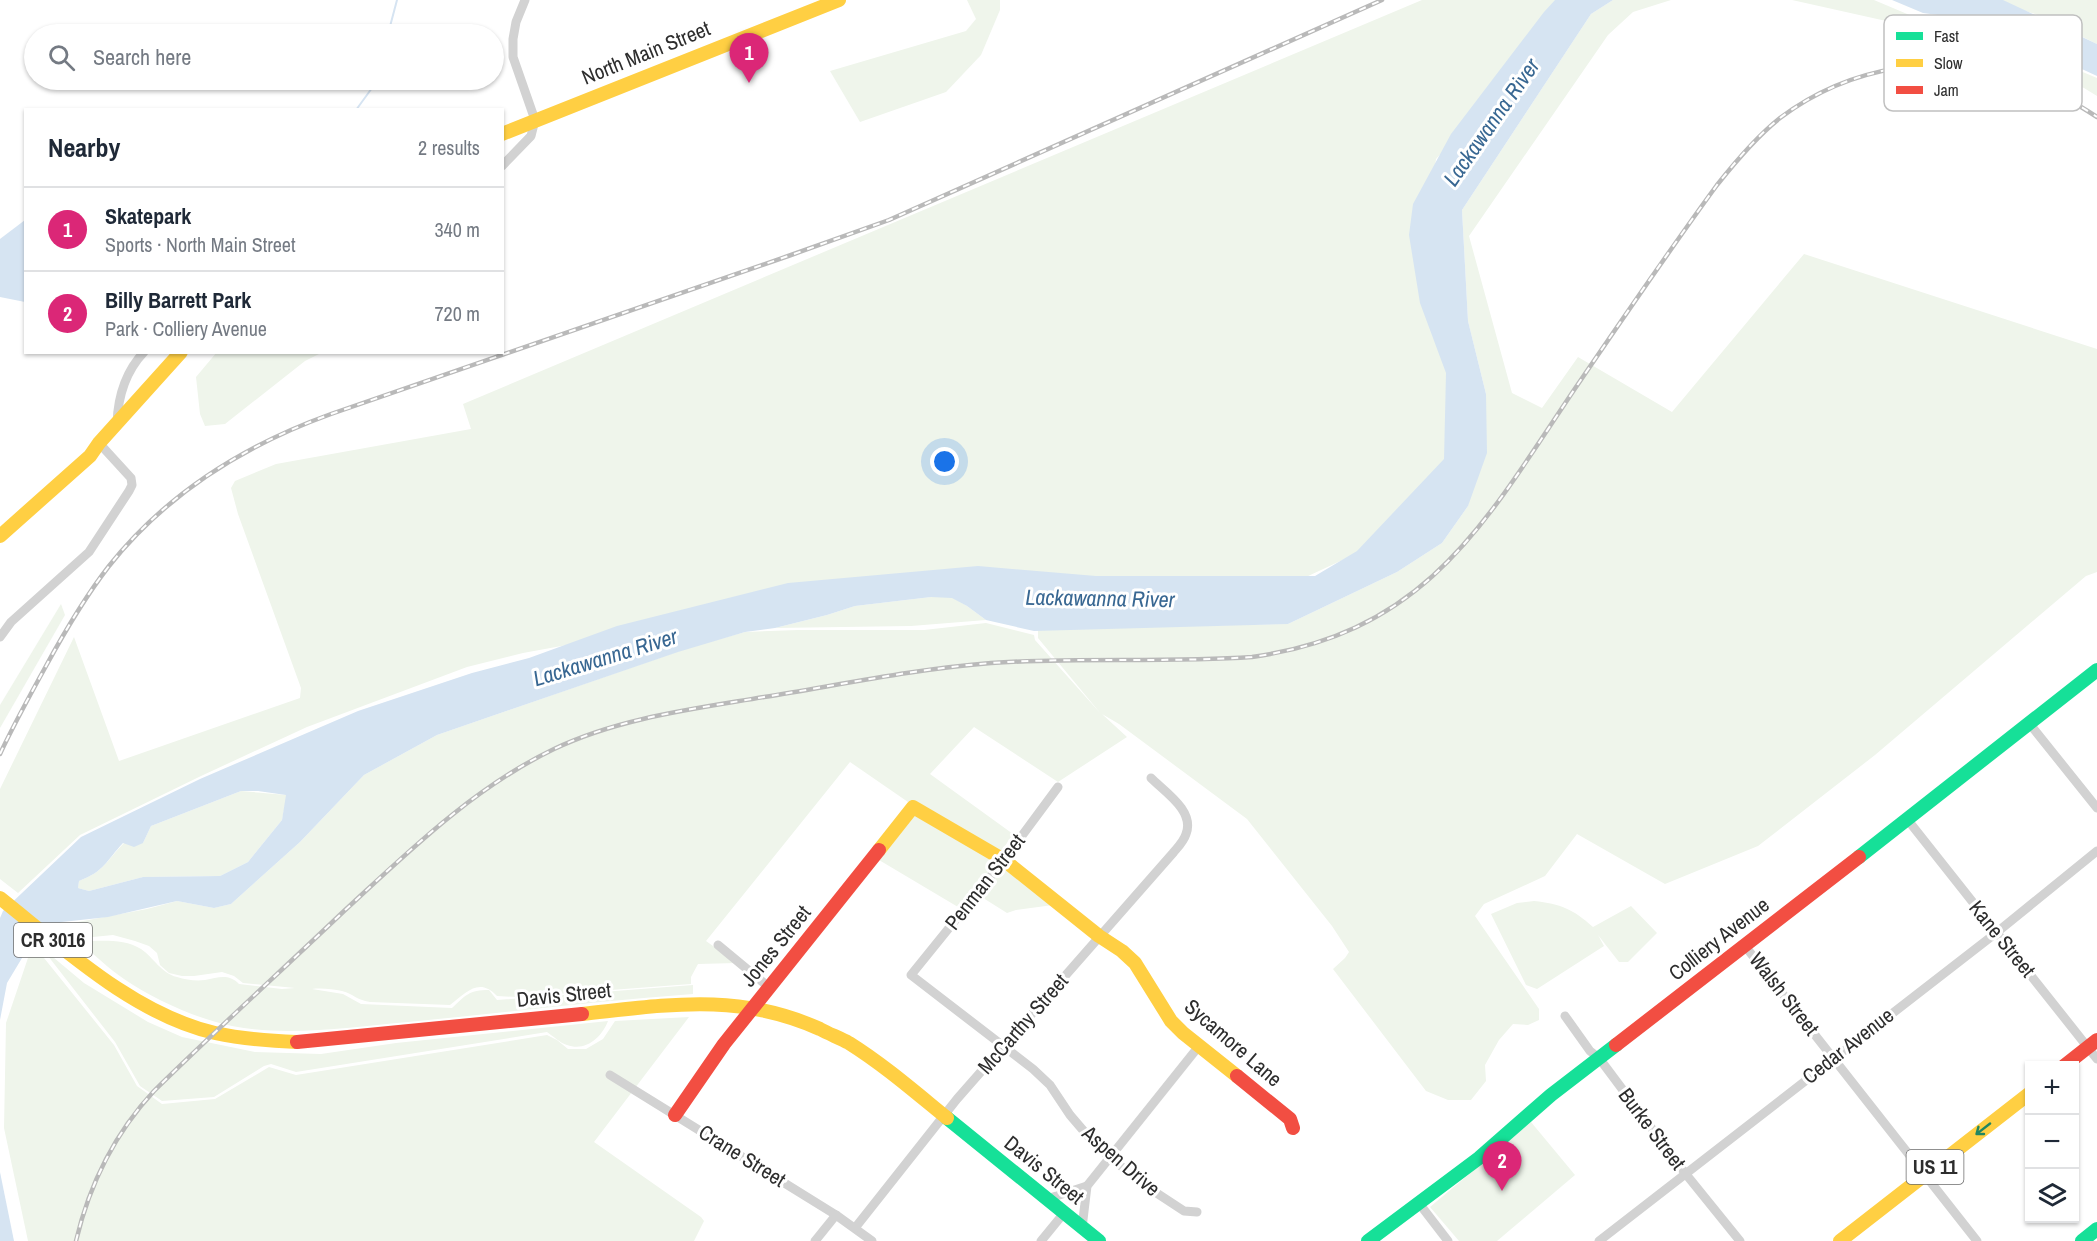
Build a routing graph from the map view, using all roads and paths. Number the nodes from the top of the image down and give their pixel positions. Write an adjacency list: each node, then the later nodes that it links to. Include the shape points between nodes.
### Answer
1 (525, 0): 3 (street, via 516,22 513,57)
2 (839, 0): 3 (main road, North Main Street)
3 (535, 120): 4 (main road, North Main Street); 5 (street, via 531,136)
4 (504, 133)
5 (504, 164)
6 (142, 354): 8 (street, via 133,364 117,402)
7 (179, 354): 8 (main road)
8 (117, 423): 9 (main road)
9 (99, 443): 10 (main road, via 90,456); 11 (street, via 131,478 129,491 89,552)
10 (3, 528)
11 (0, 637)
12 (2097, 670): 13 (main road, Colliery Avenue)
13 (2029, 723): 17 (street); 18 (main road, Colliery Avenue)
14 (1151, 778): 23 (street, McCarthy Street, via 1184,810 1188,820 1186,836)
15 (1058, 788): 20 (street, Penman Street)
16 (913, 807): 20 (main road, Sycamore Lane); 27 (main road, Jones Street)
17 (2097, 808)
18 (1907, 819): 22 (street, Kane Street); 25 (main road, Colliery Avenue)
19 (2097, 851): 22 (street, Cedar Avenue)
20 (1004, 860): 23 (main road, Sycamore Lane); 26 (street, Penman Street)
21 (0, 898): 28 (main road, Davis Street / CR 3016, via 138,1002 176,1021 234,1038 312,1042 680,1004)
22 (1996, 933): 30 (street, Kane Street); 34 (street, Cedar Avenue)
23 (1099, 936): 31 (street, McCarthy Street); 32 (main road, Sycamore Lane, via 1135,963 1172,1021)
24 (718, 945): 27 (street)
25 (1745, 946): 33 (main road, Colliery Avenue); 34 (street, Walsh Street)
26 (911, 975): 31 (street, Aspen Drive)
27 (770, 988): 28 (main road, Jones Street)
28 (753, 1008): 39 (main road, Jones Street); 40 (main road, Davis Street, via 801,1021 847,1042)
29 (1565, 1016): 33 (street, Burke Street)
30 (2092, 1043): 35 (street, Kane Street); 36 (main road)
31 (1003, 1046): 40 (street, McCarthy Street); 42 (street, Aspen Drive, via 1050,1085 1070,1115)
32 (1199, 1046): 41 (main road, Sycamore Lane, via 1290,1119); 42 (street)
33 (1599, 1058): 43 (street, Burke Street); 47 (main road, Colliery Avenue, via 1514,1130)
34 (1833, 1058): 43 (street, Cedar Avenue); 44 (street, Walsh Street)
35 (2097, 1059)
36 (2069, 1061)
37 (610, 1075): 39 (street, Crane Street)
38 (2025, 1097): 44 (main road, US 11, one-way to 44)
39 (675, 1115): 50 (street, Crane Street)
40 (944, 1116): 46 (main road, Davis Street); 51 (street, McCarthy Street)
41 (1293, 1128)
42 (1109, 1157): 45 (street); 48 (street, Aspen Drive, via 1184,1211)
43 (1685, 1173): 60 (street, Cedar Avenue); 61 (street, Burke Street)
44 (1925, 1174): 62 (main road, US 11); 63 (street, Walsh Street)
45 (1087, 1186): 46 (street); 52 (street)
46 (1047, 1199): 49 (main road, Davis Street)
47 (1418, 1202): 58 (main road, Colliery Avenue); 59 (street)
48 (1197, 1212)
49 (1064, 1213): 52 (main road, Davis Street); 56 (street)
50 (836, 1215): 51 (street, Crane Street); 54 (street)
51 (855, 1228): 55 (street, Crane Street)
52 (1082, 1228): 57 (main road, Davis Street)
53 (2097, 1229): 64 (main road)
54 (815, 1241)
55 (872, 1241)
56 (1041, 1241)
57 (1099, 1241)
58 (1368, 1241)
59 (1448, 1241)
60 (1599, 1241)
61 (1740, 1241)
62 (1840, 1241)
63 (1977, 1241)
64 (2082, 1241)

